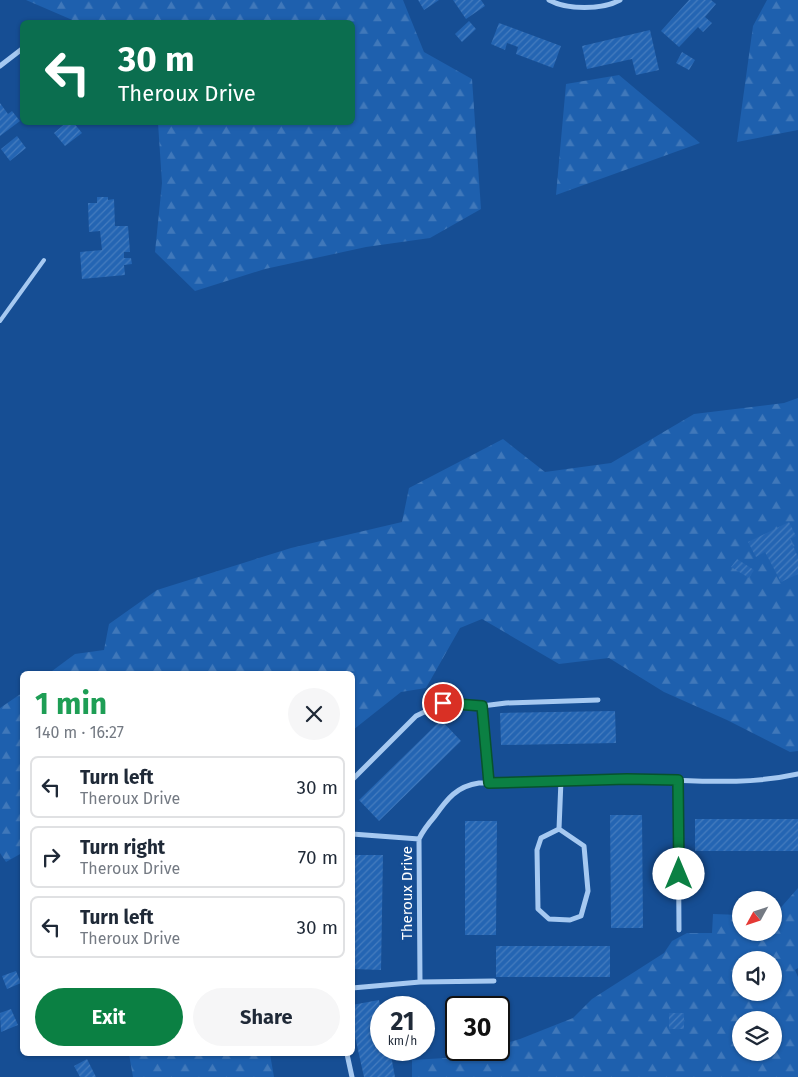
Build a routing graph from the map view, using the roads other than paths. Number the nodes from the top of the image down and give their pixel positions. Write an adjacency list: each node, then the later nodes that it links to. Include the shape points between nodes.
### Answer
1 (549, 0): 2 (street, via 584,8 611,5)
2 (620, 0)
3 (20, 51): 4 (street)
4 (0, 66)
5 (44, 260): 6 (lane)
6 (0, 321)
7 (598, 700): 8 (street)
8 (482, 706): 10 (street, via 443,703 416,716); 13 (street)
9 (798, 774): 12 (street, Theroux Drive, via 740,782)
10 (355, 777)
11 (560, 780): 12 (street, Theroux Drive); 13 (street, Theroux Drive); 14 (street)
12 (678, 780): 17 (street)
13 (489, 783): 16 (street, Theroux Drive, via 470,784 452,794)
14 (559, 829): 14 (street, via 584,846 585,853 588,891 581,916 570,920 549,919 538,909 537,850 541,838)
15 (355, 834): 16 (street)
16 (419, 839): 19 (street, Theroux Drive)
17 (679, 930)
18 (494, 981): 19 (street)
19 (420, 982): 20 (street)
20 (355, 988)
21 (347, 1056): 22 (street)
22 (352, 1077)

